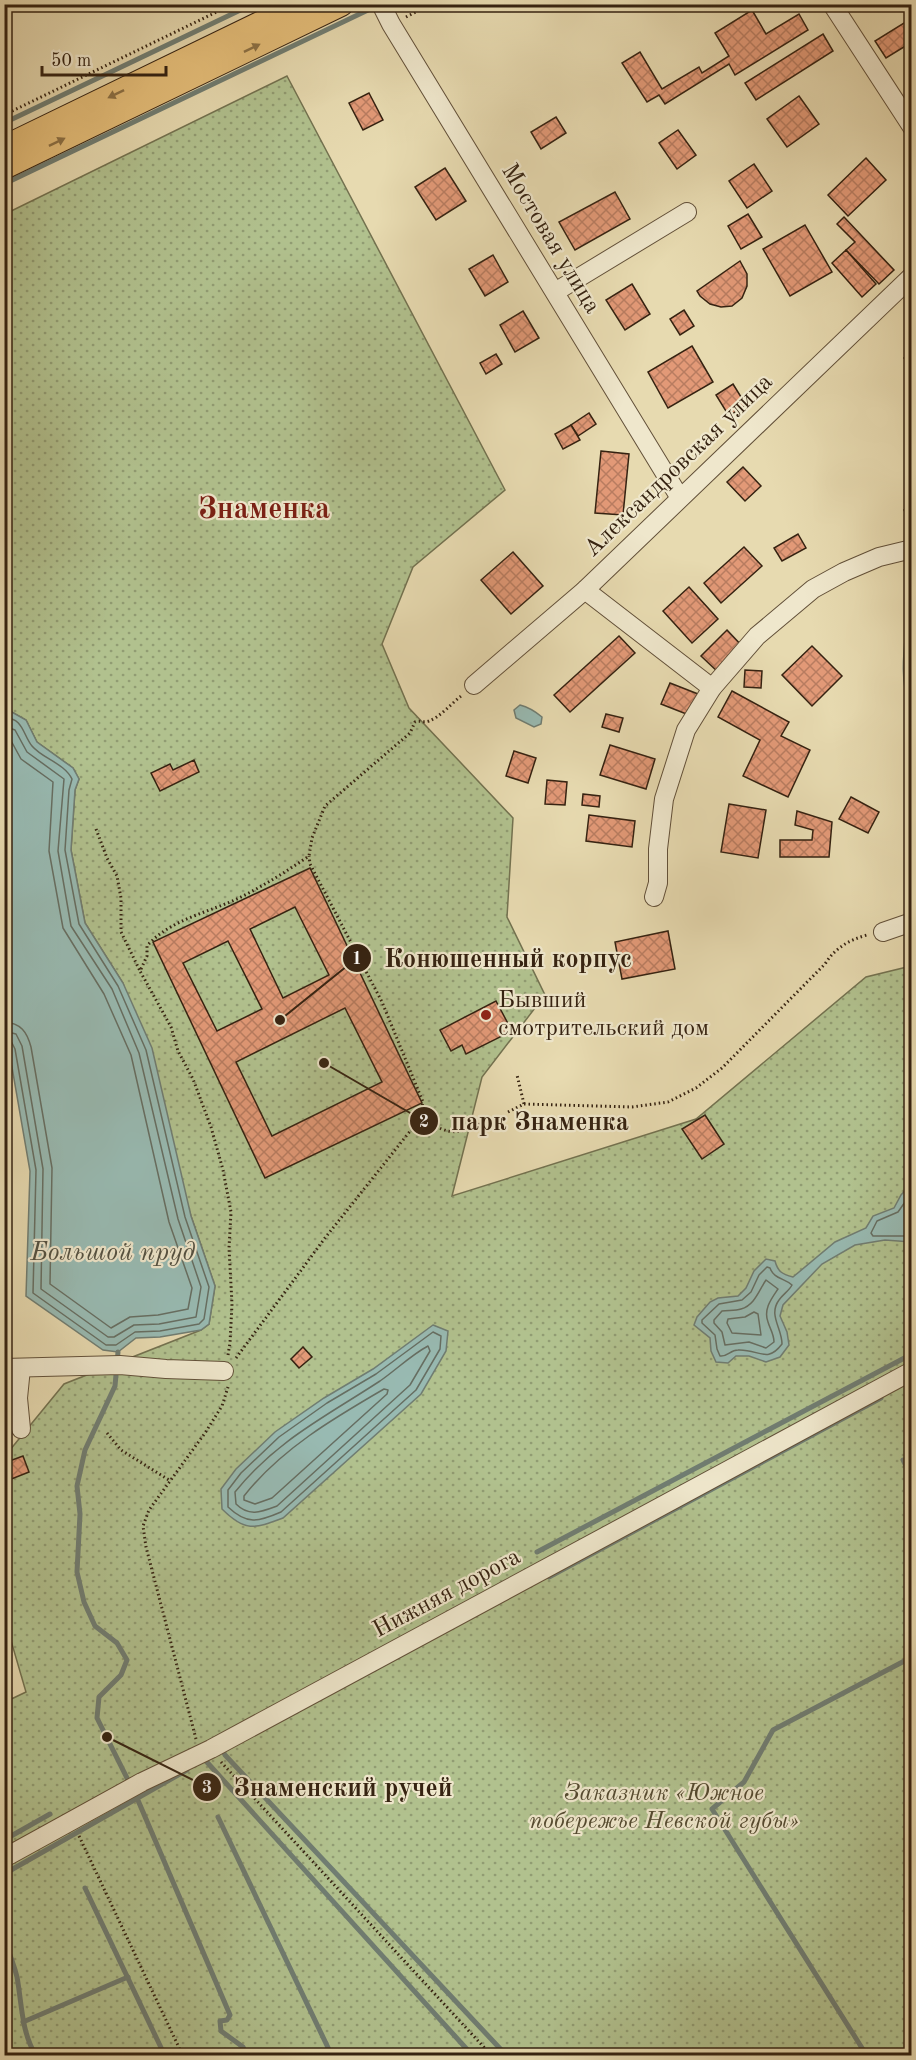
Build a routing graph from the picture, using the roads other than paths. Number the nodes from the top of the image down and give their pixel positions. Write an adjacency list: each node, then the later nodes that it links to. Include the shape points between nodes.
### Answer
1 (301, 4): 6 (main road, one-way to 6)
2 (341, 4): 7 (main road, one-way to 2)
3 (381, 4): 10 (street, Мостовая улица)
4 (832, 4): 5 (street)
5 (912, 127)
6 (4, 148)
7 (4, 167)
8 (687, 212): 10 (street)
9 (912, 276): 11 (street, Александровская улица)
10 (555, 292): 11 (street, Мостовая улица)
11 (680, 498): 13 (street, Александровская улица)
12 (912, 549): 15 (street, via 879,557 813,589 757,636)
13 (585, 590): 14 (street, Александровская улица); 15 (street)
14 (474, 686)
15 (712, 688): 16 (street, via 686,730 664,799)
16 (654, 897)
17 (912, 922): 18 (street)
18 (883, 932)
19 (13, 1368): 20 (street, via 118,1365); 22 (street)
20 (224, 1371)
21 (912, 1371): 23 (street, Нижняя дорога)
22 (21, 1429)
23 (4, 1858)

